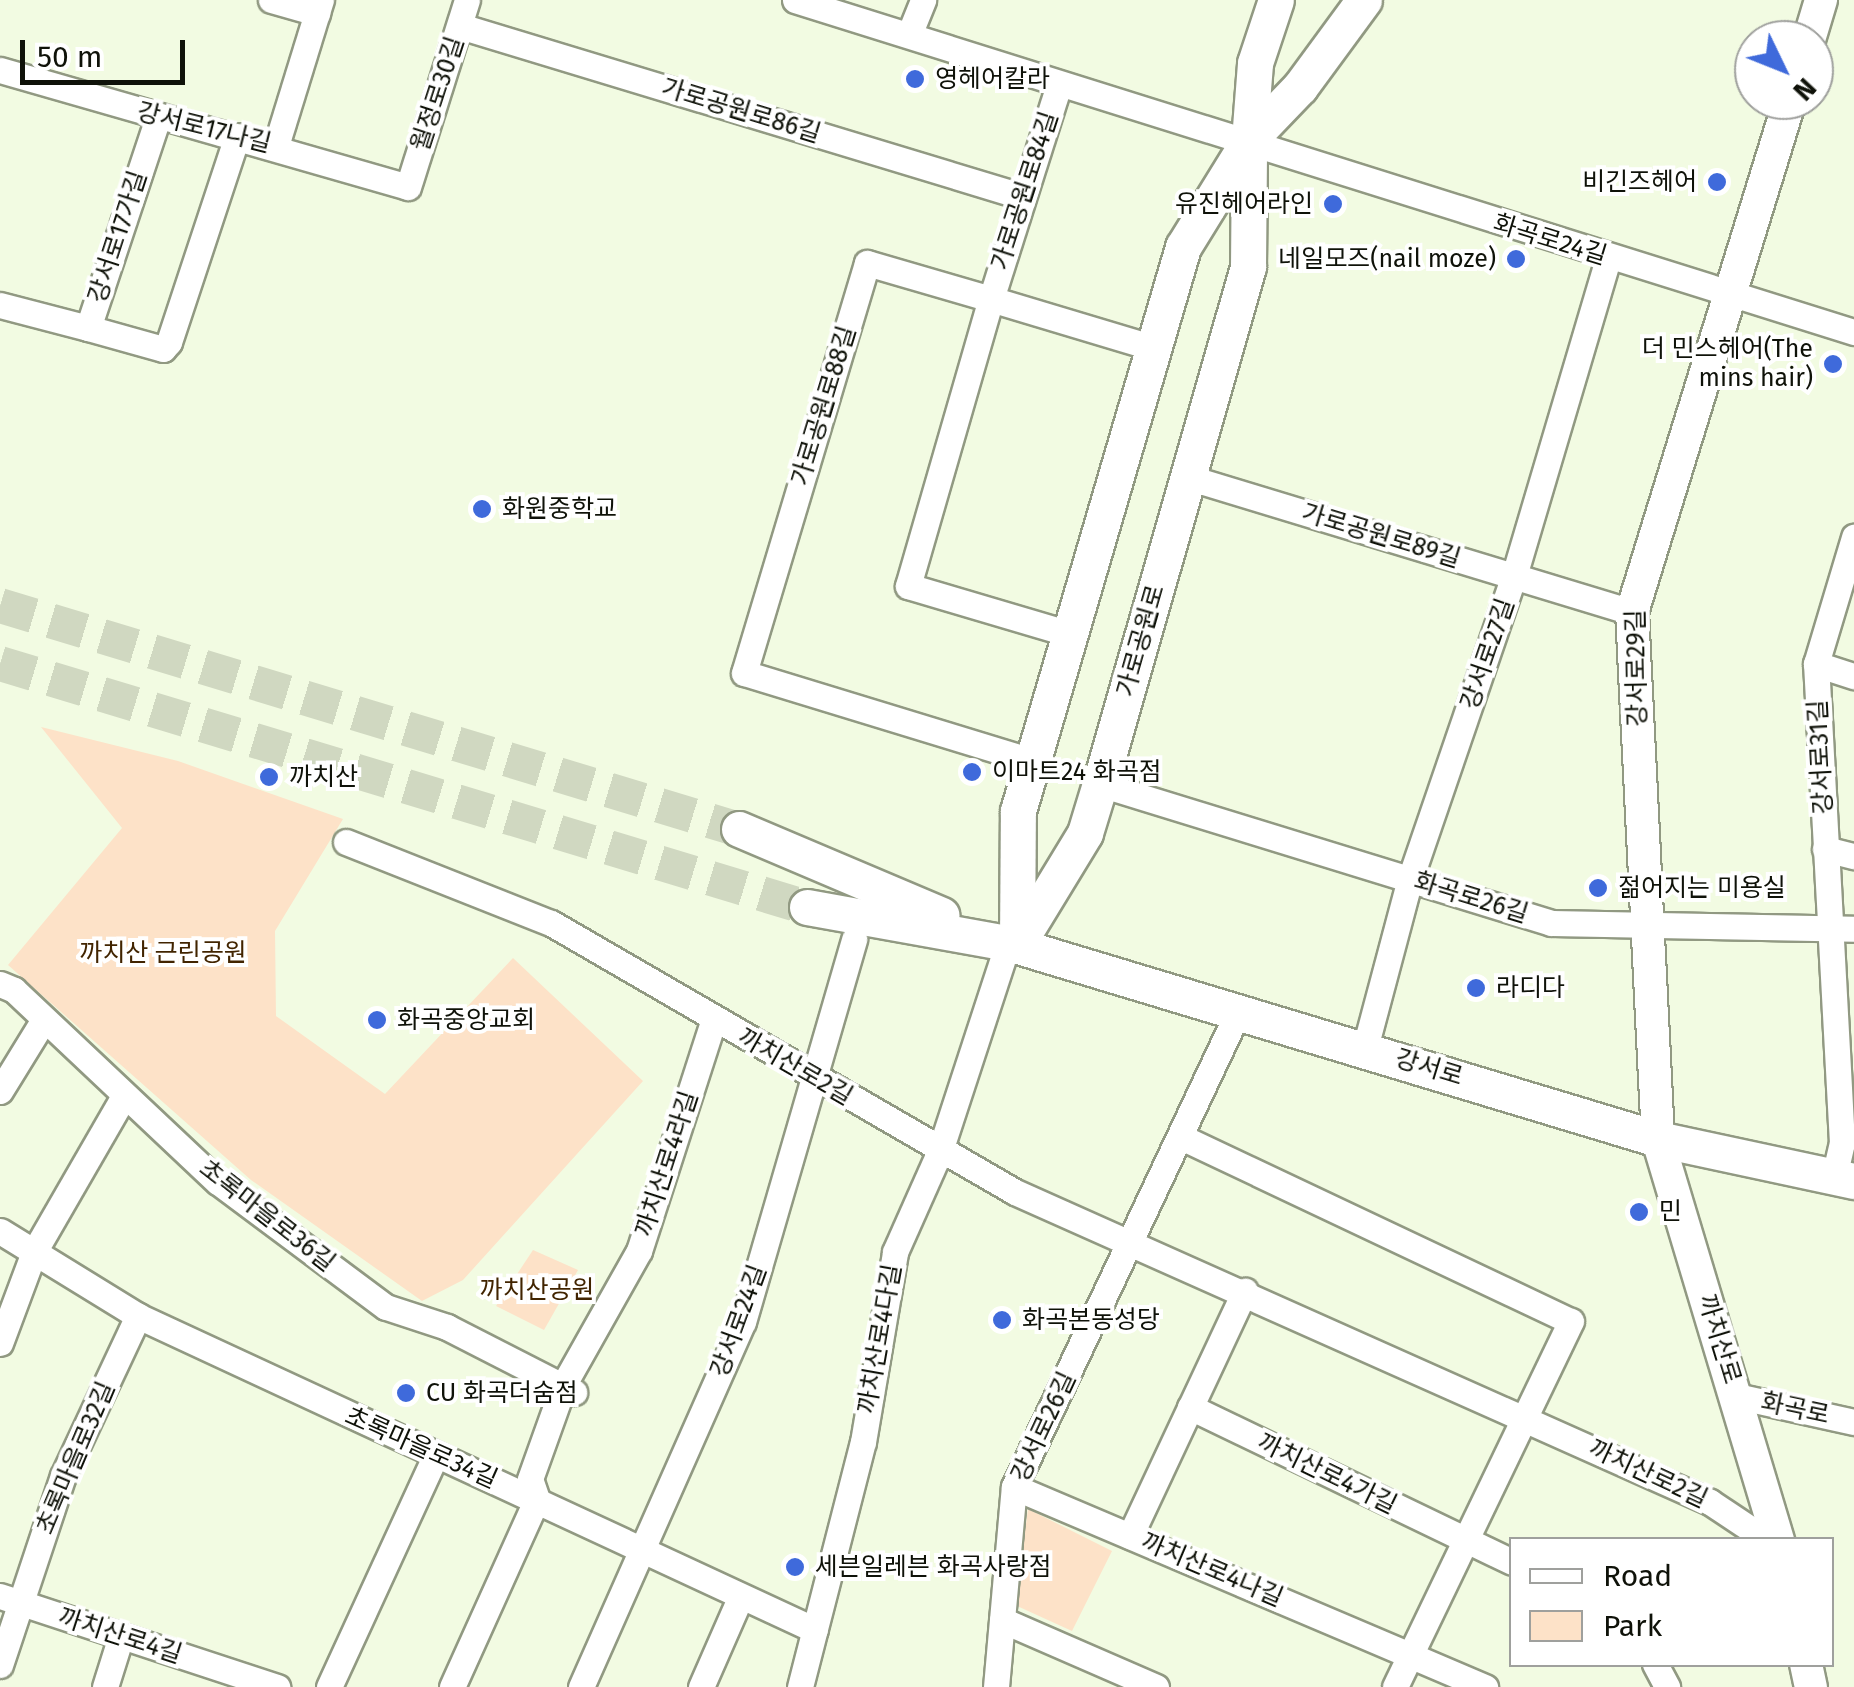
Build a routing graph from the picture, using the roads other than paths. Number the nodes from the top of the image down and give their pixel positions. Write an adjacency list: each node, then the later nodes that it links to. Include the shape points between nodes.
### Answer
1 (271, 0): 7 (street)
2 (467, 0): 8 (street, 월정로30길)
3 (795, 0): 9 (street, 가로공원로84길)
4 (923, 0): 9 (street)
5 (1276, 0): 15 (main road, 가로공원로, via 1255,63)
6 (1364, 0): 15 (main road, 가로공원로, via 1300,87)
7 (319, 7): 16 (street)
8 (460, 26): 17 (street, 월정로30길); 18 (street, 가로공원로86길)
9 (909, 34): 11 (street, 가로공원로84길)
10 (0, 70): 12 (street, 강서로17나길)
11 (1059, 84): 15 (street, 가로공원로84길); 18 (street, 가로공원로84길)
12 (158, 117): 14 (street, 강서로17나길); 23 (street, 강서로17가길)
13 (1784, 120): 20 (street, 강서로29길)
14 (237, 136): 16 (street, 강서로17나길); 23 (street, via 169,342 163,349)
15 (1249, 140): 19 (street, 화곡로24길); 25 (main road, 가로공원로, via 1183,247); 26 (main road, 가로공원로, via 1248,267)
16 (276, 146): 17 (street, 강서로17나길)
17 (408, 187)
18 (1021, 196): 21 (street, 가로공원로84길)
19 (1608, 258): 20 (street, 화곡로24길); 28 (street, 강서로27길)
20 (1731, 296): 24 (street, 화곡로24길); 29 (street, 강서로29길)
21 (991, 299): 25 (street, 가로공원로88길); 30 (street, via 908,586); 33 (street, 가로공원로88길, via 867,262 744,673)
22 (0, 305): 23 (street, 강서로17가길)
23 (88, 328)
24 (1854, 332)
25 (1154, 348): 30 (main road, 가로공원로)
26 (1188, 478): 28 (street, 가로공원로89길); 34 (main road, 가로공원로)
27 (1854, 537): 31 (street, 강서로31길)
28 (1514, 576): 29 (street, 가로공원로89길); 39 (street, 강서로27길)
29 (1632, 612): 42 (street, 강서로29길)
30 (1070, 634): 33 (main road, 가로공원로)
31 (1816, 664): 32 (street, 강서로31길); 37 (street, 강서로31길)
32 (1854, 676)
33 (1032, 762): 44 (main road, 가로공원로, via 1018,811)
34 (1100, 784): 39 (street, 화곡로26길); 44 (main road, 가로공원로, via 1084,833)
35 (739, 829): 44 (main road, 강서로)
36 (346, 842): 47 (street, 까치산로2길, via 551,923)
37 (1826, 850): 38 (street, 강서로31길); 41 (street, 강서로31길)
38 (1854, 856)
39 (1410, 880): 42 (street, 화곡로26길, via 1551,923); 49 (street, 강서로27길)
40 (806, 908): 44 (main road, 강서로)
41 (1842, 926): 42 (street, 화곡로26길); 56 (street, 강서로31길)
42 (1648, 928): 54 (street, 강서로29길)
43 (854, 939): 50 (street, 강서로24길)
44 (1012, 944): 46 (main road, 강서로); 55 (street, 까치산로4다길)
45 (0, 984): 48 (street, 초록마을로36길)
46 (1239, 1010): 49 (main road, 강서로); 53 (street, 강서로26길)
47 (714, 1019): 50 (street, 까치산로2길); 63 (street, 까치산로4라길, via 639,1251)
48 (43, 1021): 51 (street); 52 (street, 초록마을로36길)
49 (1365, 1048): 54 (main road, 강서로)
50 (814, 1078): 55 (street, 까치산로2길); 75 (street, 강서로24길, via 743,1322)
51 (0, 1091)
52 (124, 1096): 59 (street); 63 (street, 초록마을로36길, via 218,1182 386,1307 447,1327)
53 (1182, 1137): 58 (street, 강서로26길); 66 (street, via 1572,1321)
54 (1658, 1139): 56 (main road, 강서로); 64 (street, 까치산로)
55 (940, 1151): 58 (street, 까치산로2길); 80 (street, 까치산로4다길, via 894,1252 863,1442)
56 (1844, 1179)
57 (0, 1231): 59 (street, 초록마을로34길)
58 (1134, 1242): 60 (street, 까치산로2길); 69 (street, 강서로26길)
59 (34, 1252): 61 (street, 초록마을로34길); 62 (street)
60 (1245, 1291): 65 (street); 66 (street, 까치산로2길)
61 (138, 1316): 68 (street, 초록마을로34길); 78 (street, 초록마을로32길)
62 (0, 1343)
63 (569, 1388): 70 (street, 까치산로4라길, via 530,1479)
64 (1736, 1396): 67 (street, 화곡로); 73 (street, 까치산로)
65 (1190, 1408): 71 (street); 74 (street, 까치산로4가길)
66 (1524, 1418): 72 (street, 까치산로2길, via 1710,1502); 74 (street)
67 (1854, 1422)
68 (436, 1454): 70 (street, 초록마을로34길); 87 (street)
69 (1014, 1486): 71 (street, 까치산로4나길); 79 (street, 강서로26길)
70 (537, 1499): 75 (street, 초록마을로34길); 88 (street, 까치산로4라길)
71 (1130, 1536): 82 (street, 까치산로4나길)
72 (1762, 1537)
73 (1777, 1537)
74 (1464, 1541): 76 (street, 까치산로4가길); 82 (street)
75 (642, 1550): 77 (street, 초록마을로34길); 89 (street, 강서로24길)
76 (1509, 1561)
77 (741, 1596): 80 (street, 초록마을로34길); 90 (street)
78 (10, 1599): 81 (street, 까치산로4길); 83 (street, 초록마을로32길)
79 (1002, 1620): 91 (street, 강서로26길); 92 (street)
80 (815, 1630): 84 (street, 까치산로4다길)
81 (121, 1636): 85 (street); 86 (street, 까치산로4길)
82 (1411, 1654): 93 (street); 94 (street, 까치산로4나길)
83 (0, 1665)
84 (803, 1686)
85 (105, 1687)
86 (277, 1687)
87 (329, 1687)
88 (452, 1687)
89 (580, 1687)
90 (701, 1687)
91 (996, 1687)
92 (1156, 1687)
93 (1396, 1687)
94 (1485, 1687)

